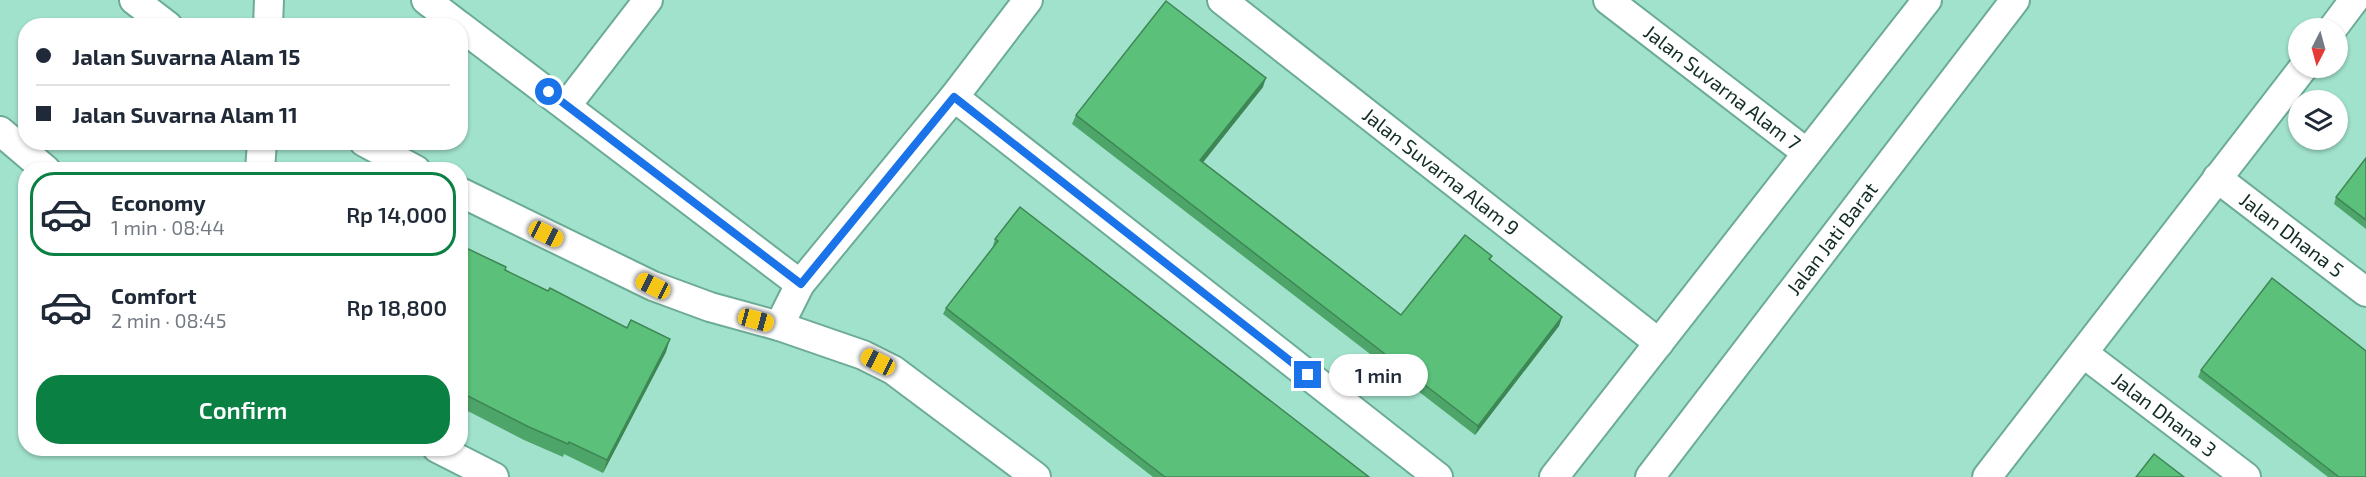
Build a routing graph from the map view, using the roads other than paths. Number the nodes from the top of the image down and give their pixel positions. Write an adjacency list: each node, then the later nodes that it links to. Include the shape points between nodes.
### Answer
1 (134, 0): 10 (street)
2 (269, 0): 11 (street)
3 (426, 0): 12 (street)
4 (648, 0): 16 (street)
5 (1028, 0): 15 (street)
6 (1222, 0): 29 (street, Jalan Suvarna Alam 9)
7 (1608, 0): 21 (street, Jalan Suvarna Alam 7)
8 (1927, 0): 21 (street)
9 (2015, 0): 36 (street, Jalan Jati Barat)
10 (158, 18)
11 (268, 18)
12 (450, 18)
13 (468, 32): 16 (street)
14 (2295, 78): 24 (street)
15 (954, 97): 26 (street); 34 (street)
16 (567, 105): 26 (street)
17 (0, 131): 18 (street)
18 (18, 146)
19 (22, 150): 22 (street)
20 (379, 150): 23 (street)
21 (1808, 153): 29 (street)
22 (37, 162)
23 (401, 162)
24 (2217, 178): 27 (street, Jalan Dhana 5); 30 (street)
25 (468, 196): 28 (street, via 653,286)
26 (801, 284): 28 (street)
27 (2366, 292)
28 (779, 326): 33 (street, via 863,355 892,370)
29 (1659, 344): 35 (street)
30 (2084, 353): 37 (street); 38 (street, Jalan Dhana 3)
31 (453, 456): 32 (street)
32 (494, 477)
33 (1036, 477)
34 (1438, 477)
35 (1554, 477)
36 (1650, 477)
37 (1987, 477)
38 (2246, 477)

